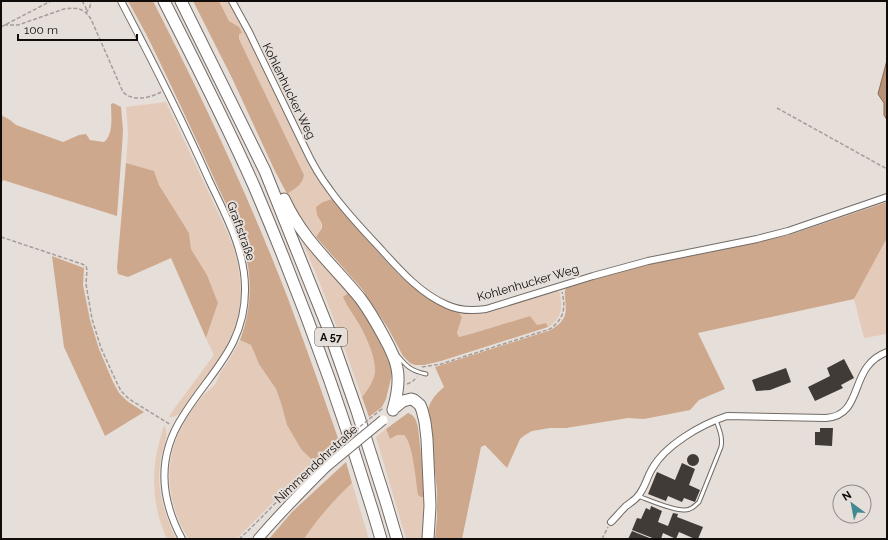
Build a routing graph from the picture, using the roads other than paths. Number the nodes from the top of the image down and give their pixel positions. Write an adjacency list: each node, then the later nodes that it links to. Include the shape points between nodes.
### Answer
1 (121, 1): 16 (street, Graftstraße, via 200,160 235,238 242,261 244,308 236,336 217,369 182,416 168,447 164,480 166,494 168,507)
2 (164, 1): 13 (highway, A 57, via 224,121 281,252 313,334)
3 (181, 1): 5 (highway, A 57)
4 (232, 1): 6 (street, Kohlenhucker Weg, via 304,148 333,195 407,277 424,291 453,307 468,311 496,306 648,261 788,231)
5 (250, 140): 7 (highway, via 299,228 360,299); 21 (highway, A 57, via 265,170 328,328 357,411)
6 (887, 197)
7 (388, 344): 9 (lane, via 411,369); 10 (highway, via 398,376)
8 (887, 352): 11 (street, via 866,368 850,403 840,415 833,418 727,416)
9 (426, 374)
10 (393, 410): 15 (street, Nimmendohrstraße, bridge, via 326,467); 22 (highway, via 403,401 411,399 417,402 422,410 427,439 430,506)
11 (716, 420): 12 (street, via 687,435 660,457); 12 (lane, via 721,435 721,447 699,502 694,507 678,510)
12 (638, 496): 14 (street)
13 (370, 500): 19 (highway); 20 (highway, A 57)
14 (611, 522)
15 (265, 530): 17 (street); 18 (street, Nimmendohrstraße)
16 (182, 539)
17 (253, 539)
18 (258, 539)
19 (374, 539)
20 (381, 539)
21 (396, 539)
22 (428, 539)

